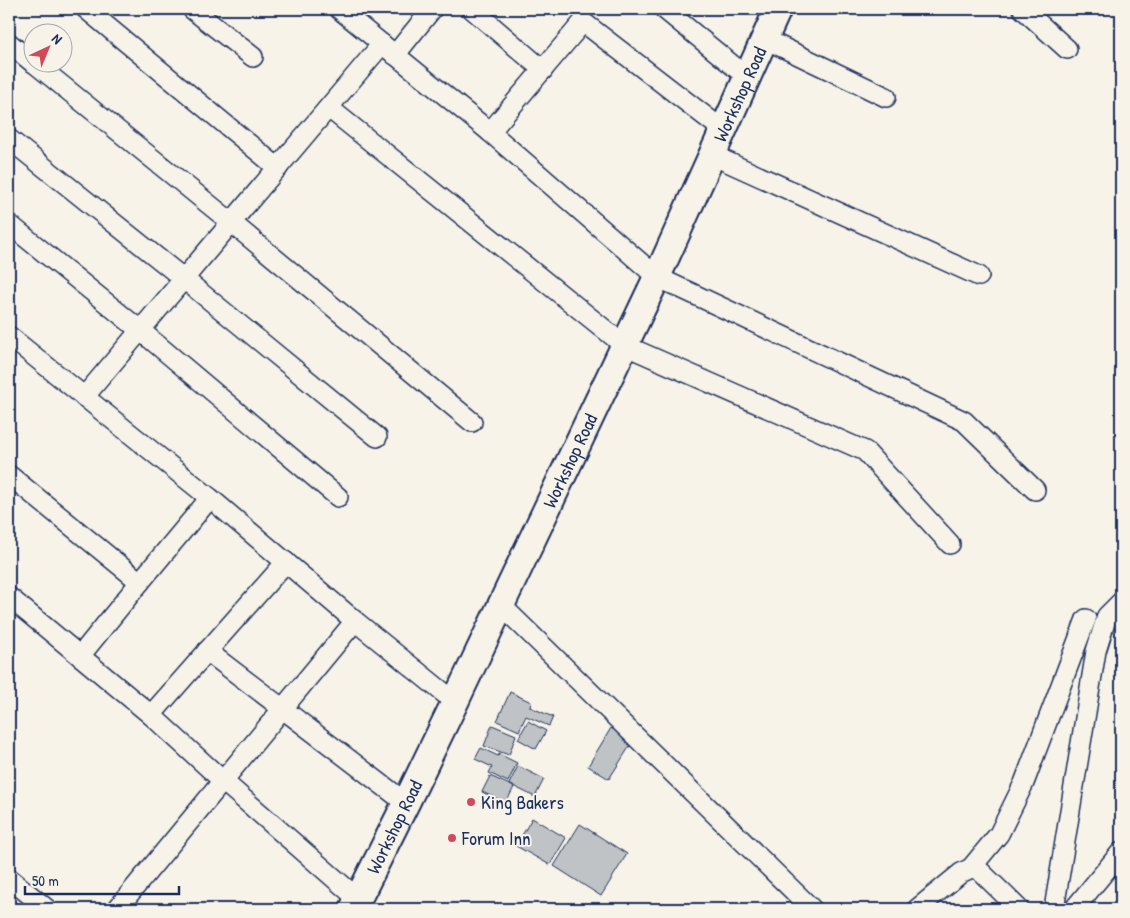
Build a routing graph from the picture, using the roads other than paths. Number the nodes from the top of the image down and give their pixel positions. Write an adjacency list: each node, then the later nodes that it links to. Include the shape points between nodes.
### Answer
1 (86, 9): 24 (street)
2 (192, 9): 14 (street)
3 (338, 9): 12 (street)
4 (432, 9): 12 (street)
5 (472, 9): 15 (street)
6 (664, 9): 17 (street)
7 (1023, 9): 11 (street)
8 (774, 11): 9 (street, Workshop Road)
9 (765, 39): 17 (street, Workshop Road); 18 (street)
10 (9, 43): 13 (street)
11 (1067, 48)
12 (388, 50): 19 (street); 21 (street)
13 (22, 53)
14 (253, 57)
15 (543, 70): 20 (street, via 583,22); 21 (street)
16 (45, 72): 25 (street)
17 (747, 78): 20 (street, Workshop Road)
18 (886, 97)
19 (329, 108): 24 (street); 32 (street)
20 (723, 130): 23 (street, Workshop Road)
21 (490, 132): 28 (street)
22 (9, 139): 29 (street)
23 (712, 155): 27 (street); 28 (street, Workshop Road)
24 (278, 168): 25 (street)
25 (232, 223): 29 (street); 34 (street)
26 (9, 224): 30 (street)
27 (979, 276)
28 (656, 277): 32 (street, Workshop Road); 37 (street, via 964,421)
29 (184, 279): 30 (street); 35 (street)
30 (141, 331): 33 (street); 39 (street)
31 (9, 336): 33 (street)
32 (624, 345): 40 (street, via 864,451); 45 (street, Workshop Road)
33 (84, 397): 38 (street)
34 (472, 422)
35 (377, 437)
36 (9, 475): 42 (street)
37 (1035, 490)
38 (210, 498): 41 (street); 42 (street)
39 (338, 498)
40 (950, 544)
41 (286, 562): 47 (street); 48 (street)
42 (140, 582): 49 (street)
43 (9, 598): 49 (street)
44 (1121, 602): 64 (street, via 1107,616 1096,651)
45 (501, 605): 50 (street, Workshop Road); 61 (street)
46 (1086, 618): 56 (street, via 1024,783 999,834)
47 (355, 621): 50 (street); 51 (street)
48 (207, 651): 51 (street); 52 (street)
49 (80, 656): 52 (street)
50 (455, 702): 54 (street, Workshop Road)
51 (283, 708): 53 (street); 54 (street)
52 (151, 715): 53 (street)
53 (223, 781): 58 (street); 60 (street)
54 (406, 803): 58 (street, Workshop Road)
55 (1121, 852): 65 (street)
56 (971, 868): 62 (street); 63 (street, via 978,869)
57 (9, 878): 59 (street)
58 (355, 904)
59 (47, 909)
60 (117, 909)
61 (812, 909)
62 (917, 909)
63 (1019, 909)
64 (1054, 909)
65 (1074, 909)

